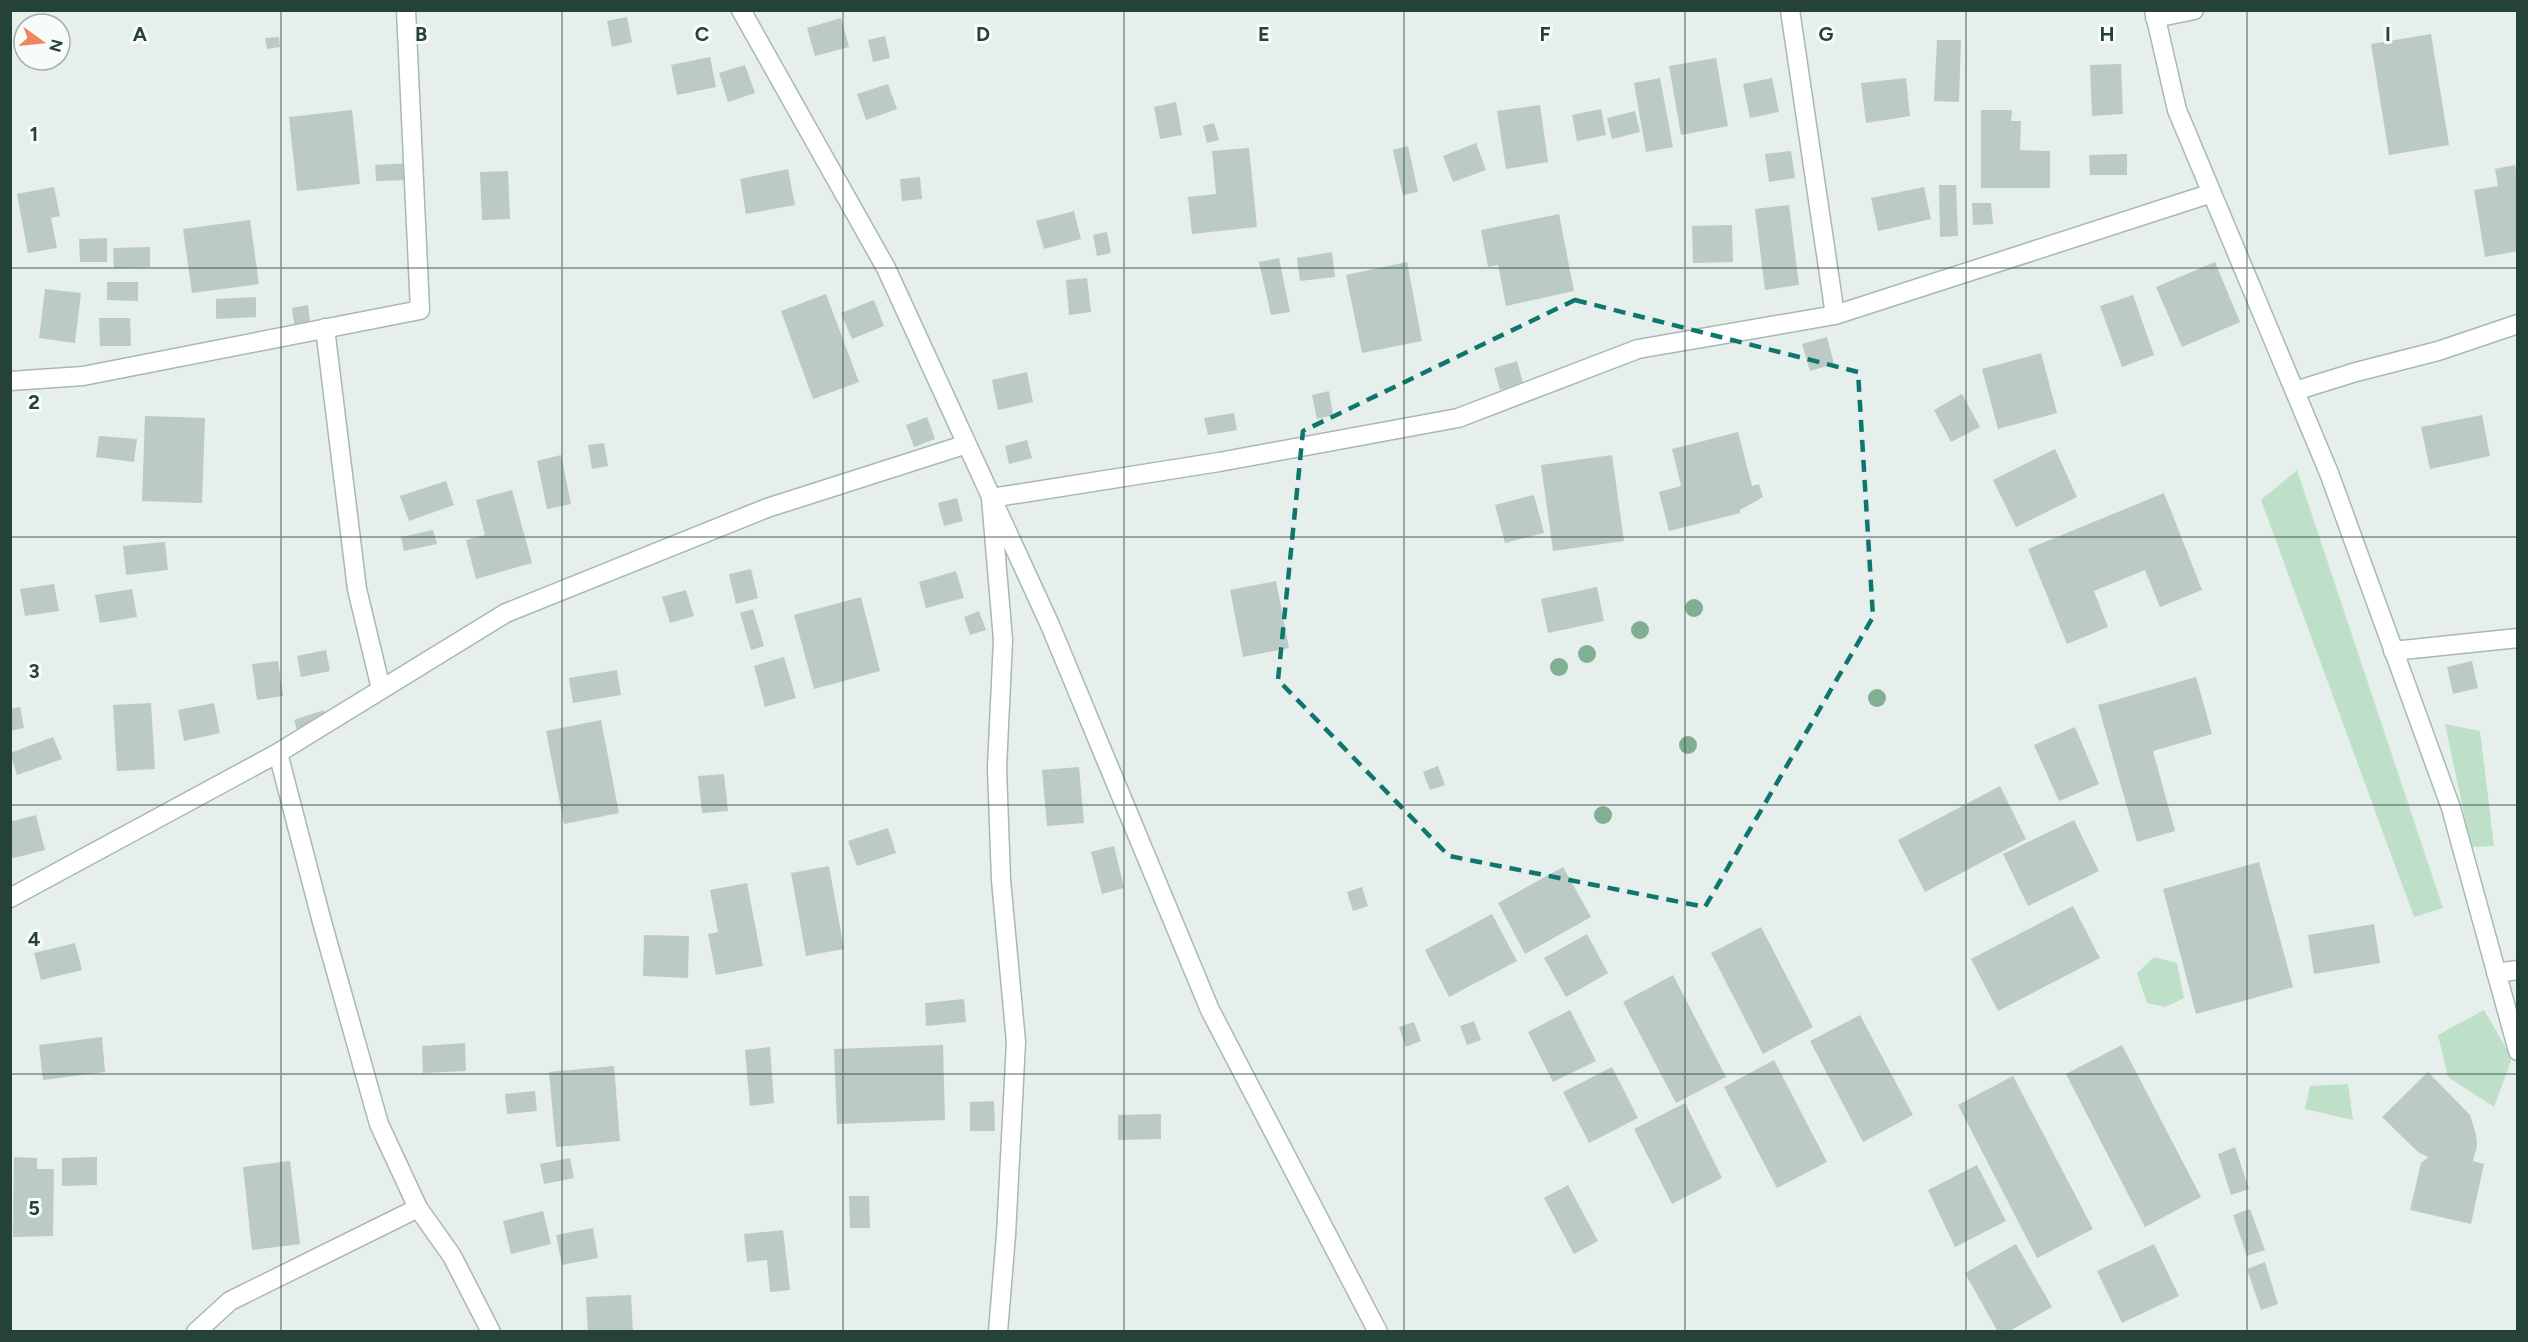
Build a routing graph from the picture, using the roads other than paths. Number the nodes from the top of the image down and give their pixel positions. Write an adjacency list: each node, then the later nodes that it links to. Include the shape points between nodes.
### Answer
1 (406, 10): 9 (street, via 420,310)
2 (741, 10): 12 (street, via 886,268)
3 (1790, 10): 7 (street)
4 (2194, 10): 5 (street)
5 (2155, 14): 6 (street, via 2177,110)
6 (2212, 193): 7 (street); 11 (street)
7 (1835, 315): 13 (street, via 1638,349 1458,418)
8 (2517, 324): 11 (street, via 2438,351)
9 (325, 328): 10 (street, via 83,376); 16 (street, via 357,589)
10 (10, 381)
11 (2295, 391): 15 (street)
12 (967, 444): 13 (street); 16 (street, via 767,508 506,613)
13 (992, 498): 25 (street, via 1003,640 997,768 1001,880 1016,1042); 26 (street, via 1050,625 1210,1010)
14 (2517, 638): 15 (street)
15 (2393, 651): 20 (street, via 2451,808)
16 (381, 689): 17 (street)
17 (278, 753): 18 (street); 22 (street, via 380,1124)
18 (10, 898)
19 (2517, 970): 20 (street)
20 (2496, 974): 21 (street)
21 (2517, 1051)
22 (418, 1208): 23 (street, via 230,1301); 24 (street, via 452,1256)
23 (196, 1332)
24 (490, 1332)
25 (998, 1332)
26 (1378, 1332)

